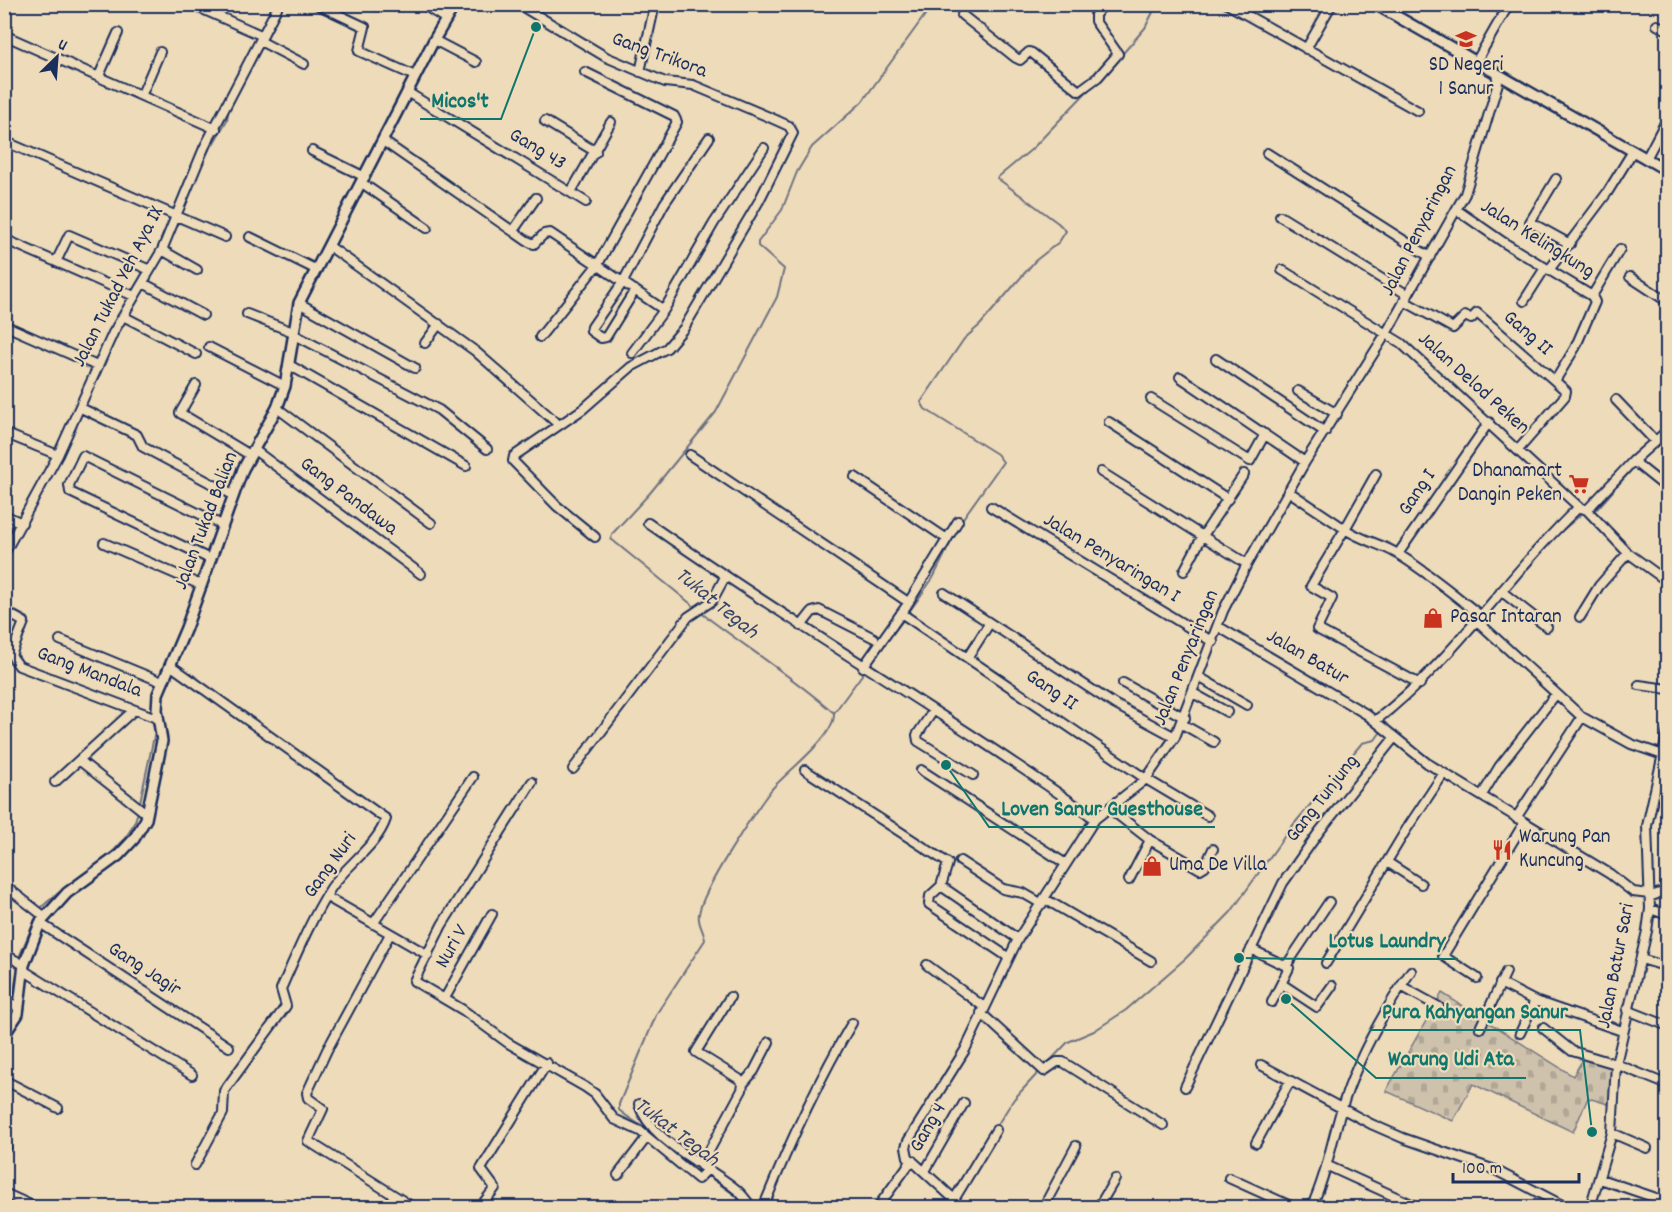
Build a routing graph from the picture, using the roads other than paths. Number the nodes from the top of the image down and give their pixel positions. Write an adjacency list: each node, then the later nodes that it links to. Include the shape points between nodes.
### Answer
1 (191, 4): 19 (street)
2 (279, 4): 19 (street, Jalan Tukad Yeh Aya IX)
3 (316, 4): 29 (street, via 365,27 359,51)
4 (422, 4): 14 (street)
5 (455, 4): 14 (street, Jalan Tukad Balian)
6 (518, 4): 27 (street, Gang Trikora, via 606,57)
7 (655, 4): 27 (street)
8 (1104, 4): 13 (street, via 1095,21 1118,54 1079,91 1032,53 1020,60 1016,58)
9 (1227, 4): 21 (street)
10 (1332, 4): 21 (street)
11 (1375, 4): 25 (street)
12 (1509, 4): 25 (street)
13 (962, 15)
14 (446, 19): 20 (street, Jalan Tukad Balian)
15 (1657, 25): 16 (street)
16 (1668, 30)
17 (118, 33): 28 (street)
18 (4, 34): 28 (street)
19 (261, 38): 24 (street); 37 (street, Jalan Tukad Yeh Aya IX)
20 (434, 40): 23 (street); 29 (street, Jalan Tukad Balian)
21 (1306, 49): 33 (street)
22 (160, 52): 32 (street)
23 (476, 62)
24 (304, 64)
25 (1479, 64): 30 (street)
26 (585, 72): 67 (street, via 677,119)
27 (640, 72): 112 (street, Gang Trikora, via 665,82 693,85 769,117 792,130 792,136 759,201 684,328 667,348 632,367 583,409)
28 (99, 76): 32 (street)
29 (416, 76): 31 (street, Jalan Tukad Balian)
30 (1499, 78): 43 (street); 53 (street, Jalan Penyaringan, via 1469,183)
31 (407, 92): 40 (street, Jalan Tukad Balian); 50 (street, Gang 43)
32 (142, 94): 37 (street)
33 (1418, 111)
34 (1668, 117): 46 (street)
35 (546, 121): 44 (street)
36 (611, 122): 44 (street)
37 (216, 129): 54 (street, Jalan Tukad Yeh Aya IX)
38 (709, 138): 74 (street, via 664,204)
39 (4, 141): 54 (street)
40 (383, 141): 49 (street, Jalan Tukad Balian); 57 (street)
41 (764, 148): 83 (street)
42 (312, 151): 49 (street)
43 (1633, 151): 46 (street); 61 (street)
44 (596, 152): 50 (street)
45 (1267, 153): 65 (street)
46 (1646, 159): 47 (street)
47 (1668, 171)
48 (1556, 178): 61 (street, via 1530,222)
49 (363, 180): 56 (street); 62 (street, Jalan Tukad Balian)
50 (571, 192): 52 (street, Gang 43)
51 (536, 198): 57 (street)
52 (586, 202)
53 (1457, 210): 65 (street, Jalan Penyaringan); 69 (street, Jalan Kelingkung)
54 (177, 214): 58 (street); 64 (street, Jalan Tukad Yeh Aya IX)
55 (1280, 216): 79 (street)
56 (427, 228)
57 (513, 231): 67 (street, via 532,244 550,233)
58 (225, 237)
59 (250, 237): 68 (street)
60 (4, 239): 66 (street)
61 (1570, 244): 69 (street)
62 (329, 246): 68 (street, Jalan Tukad Balian); 87 (street)
63 (1620, 249): 78 (street)
64 (164, 251): 70 (street, Jalan Tukad Yeh Aya IX); 71 (street)
65 (1430, 257): 79 (street, Jalan Penyaringan)
66 (56, 262): 70 (street, via 69,235); 77 (street)
67 (598, 264): 74 (street); 91 (street)
68 (315, 269): 82 (street, Jalan Tukad Balian)
69 (1547, 269): 78 (street, Jalan Kelingkung); 80 (street)
70 (150, 270): 75 (street, Jalan Tukad Yeh Aya IX)
71 (197, 270)
72 (1282, 270): 89 (street, Jalan Delod Peken)
73 (1630, 277): 81 (street)
74 (623, 282): 76 (street); 76 (street, via 591,332 606,337)
75 (143, 283): 77 (street, Jalan Tukad Yeh Aya IX); 85 (street)
76 (635, 290): 83 (street)
77 (134, 296): 86 (street, Jalan Tukad Yeh Aya IX)
78 (1592, 296): 101 (street, Jalan Kelingkung, via 1596,304)
79 (1406, 298): 89 (street, Jalan Penyaringan); 101 (street, Gang II, via 1453,328 1465,316 1471,319 1477,314)
80 (1524, 300)
81 (1668, 302)
82 (299, 303): 90 (street, Jalan Tukad Balian); 99 (street)
83 (663, 310): 94 (street)
84 (247, 314): 90 (street)
85 (203, 315)
86 (123, 316): 95 (street); 97 (street, Jalan Tukad Yeh Aya IX)
87 (439, 324): 92 (street); 112 (street)
88 (4, 326): 97 (street)
89 (1387, 332): 109 (street, Jalan Penyaringan); 111 (street, Jalan Delod Peken)
90 (293, 333): 98 (street, Jalan Tukad Balian); 118 (street, via 439,410)
91 (540, 337)
92 (425, 343)
93 (209, 347): 103 (street)
94 (632, 353)
95 (196, 354)
96 (1216, 359): 113 (street)
97 (97, 366): 121 (street, Jalan Tukad Yeh Aya IX)
98 (291, 366): 103 (street, Jalan Tukad Balian); 125 (street)
99 (415, 368)
100 (1180, 377): 115 (street)
101 (1555, 381): 119 (street, via 1566,391 1565,396)
102 (196, 385): 120 (street, Gang Pandawa, via 180,413)
103 (285, 386): 107 (street, Jalan Tukad Balian)
104 (1298, 391): 109 (street)
105 (1151, 399): 115 (street, via 1251,461)
106 (1616, 400): 117 (street)
107 (277, 408): 120 (street, Jalan Tukad Balian); 139 (street)
108 (83, 409): 132 (street, via 137,435 143,447)
109 (1336, 414): 113 (street, Jalan Penyaringan)
110 (1108, 422): 133 (street)
111 (1489, 422): 119 (street, Jalan Delod Peken); 150 (street, Gang I)
112 (558, 424): 143 (street, via 516,453 513,461 556,506)
113 (1325, 432): 124 (street, Jalan Penyaringan)
114 (4, 433): 121 (street)
115 (1265, 434): 124 (street)
116 (1666, 434): 117 (street)
117 (1655, 441): 123 (street)
118 (486, 449)
119 (1518, 450): 135 (street, Jalan Delod Peken)
120 (252, 452): 132 (street, Jalan Tukad Balian); 154 (street, Gang Pandawa)
121 (58, 455): 138 (street, Jalan Tukad Yeh Aya IX)
122 (690, 455): 160 (street)
123 (1633, 461): 130 (street); 135 (street)
124 (1305, 462): 131 (street, Jalan Penyaringan)
125 (466, 466)
126 (1101, 472): 144 (street)
127 (1244, 474): 133 (street)
128 (1376, 474): 142 (street)
129 (855, 477): 145 (street)
130 (1668, 489)
131 (1288, 491): 142 (street); 152 (street, Jalan Penyaringan)
132 (233, 495): 141 (street, Jalan Tukad Balian)
133 (1228, 500): 144 (street)
134 (992, 507): 171 (street, Jalan Penyaringan I)
135 (1583, 509): 148 (street, Jalan Delod Peken); 158 (street)
136 (4, 515): 138 (street)
137 (958, 521): 145 (street)
138 (22, 523): 146 (street, Jalan Tukad Yeh Aya IX)
139 (431, 523)
140 (648, 523): 155 (street)
141 (222, 525): 151 (street, Jalan Tukad Balian); 151 (street, via 83,456 69,485 70,492)
142 (1345, 529): 150 (street); 178 (street, via 1311,586 1332,598 1317,629)
143 (595, 537)
144 (1202, 537): 152 (street); 153 (street)
145 (947, 539): 160 (street)
146 (8, 540): 149 (street, Jalan Tukad Yeh Aya IX)
147 (104, 543): 157 (street)
148 (1628, 553): 156 (street, Jalan Delod Peken); 163 (street, via 1599,586)
149 (4, 554)
150 (1398, 554): 164 (street)
151 (210, 559): 157 (street, Jalan Tukad Balian)
152 (1247, 564): 167 (street, Jalan Penyaringan)
153 (1184, 571)
154 (421, 574)
155 (725, 577): 166 (street); 197 (street, via 712,601 688,617)
156 (1668, 582)
157 (201, 585): 173 (street, Jalan Tukad Balian)
158 (1501, 591): 164 (street); 168 (street)
159 (944, 593): 165 (street)
160 (908, 602): 162 (street)
161 (4, 611): 184 (street, Gang Mandala, via 25,623 11,655 17,664)
162 (904, 616): 172 (street, Gang II); 174 (street)
163 (1580, 617)
164 (1478, 618): 178 (street); 182 (street)
165 (989, 624): 172 (street); 192 (street, via 1114,704)
166 (801, 626): 169 (street, via 819,609); 174 (street)
167 (1219, 627): 171 (street, Jalan Penyaringan); 190 (street, Jalan Batur)
168 (1547, 627)
169 (874, 638)
170 (60, 640): 176 (street)
171 (1213, 642): 175 (street, Jalan Penyaringan)
172 (968, 657): 203 (street, Gang II)
173 (170, 665): 176 (street, Jalan Tukad Balian); 224 (street, Gang Nuri, via 386,818)
174 (863, 667): 185 (street)
175 (1198, 677): 181 (street, Jalan Penyaringan); 183 (street)
176 (162, 682): 188 (street, Jalan Tukad Balian, via 157,700)
177 (1123, 683): 189 (street)
178 (1420, 684): 190 (street)
179 (1639, 685): 180 (street)
180 (1668, 690)
181 (1193, 693): 186 (street); 189 (street, Jalan Penyaringan)
182 (1556, 694): 187 (street); 206 (street)
183 (1247, 705)
184 (134, 710): 188 (street, Gang Mandala); 196 (street)
185 (933, 711): 201 (street, via 917,735 918,741); 211 (street)
186 (1227, 712)
187 (1582, 717): 195 (street, via 1631,744); 210 (street)
188 (159, 719): 208 (street, Jalan Tukad Balian, via 162,741)
189 (1183, 721): 192 (street, Jalan Penyaringan); 194 (street)
190 (1375, 721): 193 (street, Jalan Batur)
191 (1668, 731): 195 (street, Jalan Batur Sari)
192 (1175, 737): 203 (street, Jalan Penyaringan)
193 (1394, 738): 200 (street, Jalan Batur); 234 (street, Gang Tunjung, via 1283,883)
194 (1214, 742)
195 (1663, 755): 223 (street, Jalan Batur Sari, via 1647,825)
196 (79, 760): 204 (street); 208 (street)
197 (573, 769)
198 (805, 770): 221 (street, via 948,863)
199 (921, 770): 217 (street)
200 (1444, 773): 206 (street, Jalan Batur); 216 (street)
201 (973, 775)
202 (473, 777): 231 (street)
203 (1146, 779): 207 (street, Jalan Penyaringan); 209 (street, Gang II)
204 (55, 782)
205 (532, 782): 236 (street, via 442,925)
206 (1482, 795): 210 (street, Jalan Batur)
207 (1109, 808): 211 (street, Jalan Penyaringan); 213 (street)
208 (147, 814): 230 (street, Jalan Tukad Balian, via 134,839 119,855 67,893)
209 (1208, 816)
210 (1516, 818): 212 (street, Jalan Batur)
211 (1095, 819): 217 (street, Jalan Penyaringan)
212 (1524, 823): 223 (street, Jalan Batur, via 1634,892); 247 (street, via 1443,957)
213 (1150, 840): 214 (street, via 1200,869); 218 (street)
214 (1213, 849)
215 (960, 861): 225 (street, via 1003,889)
216 (1387, 862): 219 (street); 240 (street)
217 (1066, 864): 225 (street, Jalan Penyaringan)
218 (1129, 880)
219 (1421, 884)
220 (4, 885): 230 (street)
221 (941, 886): 233 (street); 237 (street, via 930,896 929,904)
222 (1668, 890): 223 (street)
223 (1649, 896): 227 (street, Jalan Batur Sari)
224 (327, 897): 231 (street); 292 (street, Gang Nuri, via 280,988 286,1006 224,1091 223,1113)
225 (1043, 902): 233 (street, Jalan Penyaringan); 239 (street)
226 (1329, 902): 242 (street)
227 (1650, 909): 229 (street); 238 (street, Jalan Batur Sari)
228 (492, 914): 254 (street, Nuri V)
229 (1668, 915)
230 (41, 922): 243 (street, Jalan Tukad Balian); 252 (street, Gang Jagir); 270 (street, Gang Jagir)
231 (373, 924): 232 (street)
232 (390, 934): 236 (street); 304 (street, via 307,1093 322,1109 308,1141)
233 (1018, 939): 237 (street, Jalan Penyaringan)
234 (1251, 949): 242 (street); 279 (street, Gang Tunjung)
235 (4, 954): 243 (street)
236 (428, 955): 254 (street, via 414,981)
237 (1008, 957): 260 (street, Jalan Penyaringan)
238 (1641, 959): 244 (street); 261 (street, Jalan Batur Sari)
239 (1151, 961)
240 (1326, 963)
241 (927, 965): 260 (street)
242 (1286, 966): 249 (street, via 1289,968)
243 (23, 968): 259 (street, Jalan Tukad Balian); 274 (street)
244 (1668, 968)
245 (1411, 971): 251 (street)
246 (1506, 972): 248 (street)
247 (1477, 978)
248 (1500, 983): 256 (street); 264 (street)
249 (1282, 984): 250 (street, via 1317,1007); 257 (street)
250 (1332, 986)
251 (1401, 986): 258 (street); 283 (street, via 1371,1036)
252 (143, 996)
253 (730, 997): 277 (street, via 696,1052)
254 (445, 998): 271 (street, via 495,1035)
255 (4, 999): 259 (street)
256 (1535, 1001): 266 (street); 267 (street)
257 (1272, 1002)
258 (1439, 1007)
259 (19, 1008): 268 (street, Jalan Tukad Balian)
260 (982, 1010): 284 (street, via 1044,1071 1063,1062); 291 (street, Jalan Penyaringan, via 965,1050 908,1141 906,1152)
261 (1628, 1010): 263 (street); 266 (street, Jalan Batur Sari)
262 (852, 1023): 310 (street, via 815,1089)
263 (1668, 1026)
264 (1480, 1028)
265 (1543, 1028): 272 (street, via 1572,1052)
266 (1622, 1031): 272 (street, Jalan Batur Sari)
267 (1520, 1033)
268 (4, 1035)
269 (769, 1042): 277 (street, via 754,1071)
270 (229, 1047)
271 (547, 1064): 287 (street, via 595,1094 614,1119); 308 (street, via 481,1169 495,1188)
272 (1616, 1064): 278 (street); 286 (street, Jalan Batur Sari)
273 (1261, 1065): 276 (street)
274 (192, 1075)
275 (4, 1080): 282 (street)
276 (1290, 1081): 283 (street); 288 (street)
277 (742, 1084): 294 (street)
278 (1668, 1085)
279 (1185, 1088)
280 (964, 1103): 295 (street, Gang 4)
281 (639, 1104): 294 (street, via 647,1123)
282 (58, 1108)
283 (1341, 1110): 293 (street); 318 (street, via 1402,1138 1495,1170)
284 (1163, 1125)
285 (996, 1130): 301 (street)
286 (1612, 1133): 290 (street); 299 (street, Jalan Batur Sari)
287 (647, 1137): 294 (street, via 698,1179); 296 (street)
288 (1256, 1143)
289 (1076, 1146): 313 (street)
290 (1647, 1148)
291 (912, 1160): 295 (street); 311 (street)
292 (195, 1165)
293 (1328, 1166): 316 (street); 317 (street)
294 (704, 1171): 303 (street, via 734,1187)
295 (925, 1172): 301 (street)
296 (618, 1175)
297 (1229, 1178): 315 (street)
298 (1115, 1179): 314 (street)
299 (1600, 1179): 302 (street); 319 (street, Jalan Batur Sari)
300 (4, 1193): 305 (street)
301 (954, 1199): 312 (street)
302 (1665, 1202)
303 (750, 1205): 309 (street)
304 (411, 1206)
305 (37, 1208)
306 (279, 1208): 307 (street, via 285,1204)
307 (293, 1208)
308 (484, 1208)
309 (740, 1208)
310 (763, 1208)
311 (877, 1208)
312 (949, 1208)
313 (1043, 1208)
314 (1098, 1208)
315 (1295, 1208)
316 (1311, 1208)
317 (1420, 1208)
318 (1569, 1208)
319 (1590, 1208)

